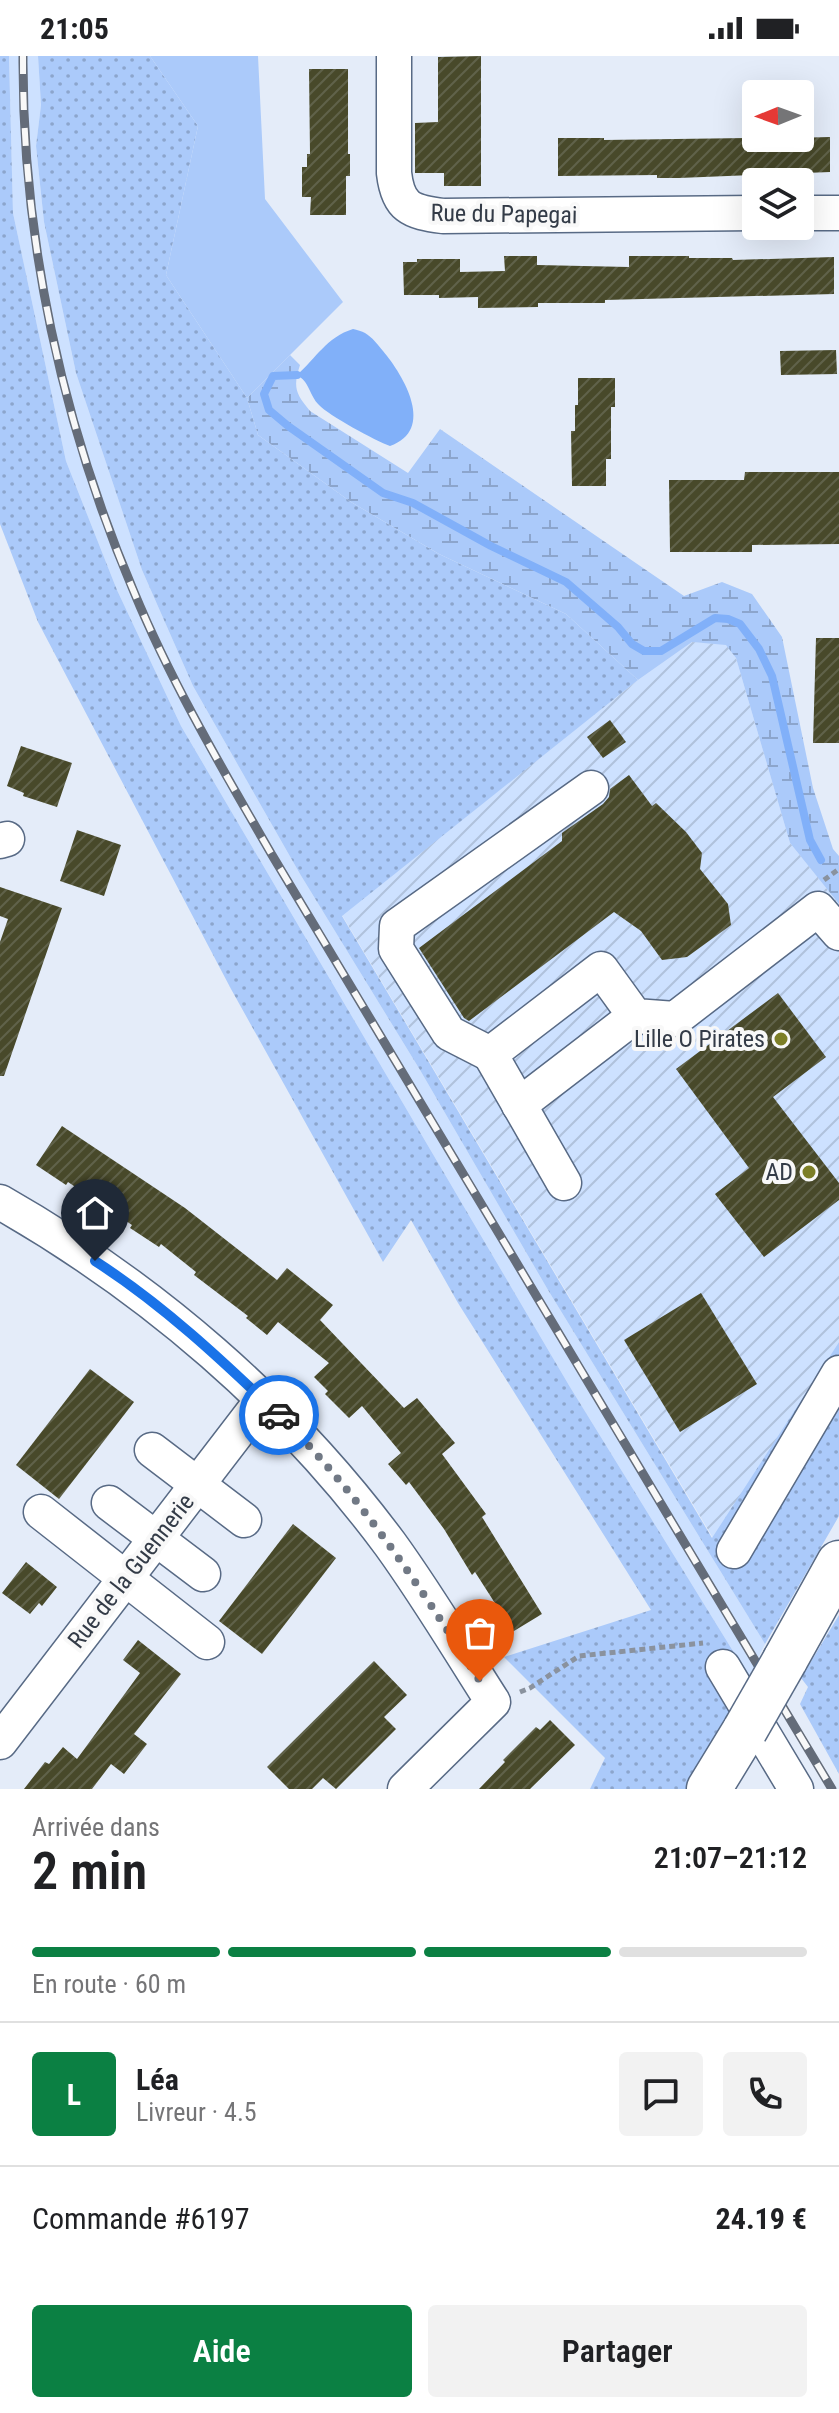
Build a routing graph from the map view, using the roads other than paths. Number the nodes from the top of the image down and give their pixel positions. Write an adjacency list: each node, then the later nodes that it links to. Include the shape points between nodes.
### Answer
1 (394, 56): 2 (street, Rue du Papegai, via 394,173 396,189 408,208 443,216)
2 (742, 213)
3 (814, 213): 4 (street)
4 (839, 213)
5 (591, 788): 8 (street, via 397,926 396,949 449,1033)
6 (832, 912): 7 (street, via 768,946 675,1019)
7 (635, 1016): 8 (street, via 601,969); 9 (street)
8 (490, 1054): 9 (street)
9 (519, 1105): 10 (street)
10 (564, 1183)
11 (0, 1202): 13 (street, via 109,1270)
12 (839, 1373): 20 (street)
13 (263, 1399): 15 (street, Rue de la Guennerie); 27 (street, via 388,1542 493,1702)
14 (152, 1450): 15 (street)
15 (197, 1485): 18 (street); 19 (street, Rue de la Guennerie)
16 (109, 1503): 19 (street)
17 (41, 1512): 23 (street)
18 (244, 1520)
19 (156, 1539): 22 (street); 23 (street, Rue de la Guennerie)
20 (734, 1551)
21 (839, 1563): 28 (main road, bridge)
22 (203, 1574)
23 (126, 1578): 24 (street); 26 (street, Rue de la Guennerie)
24 (207, 1642)
25 (723, 1667): 29 (street)
26 (0, 1742)
27 (405, 1789)
28 (709, 1789)
29 (796, 1789)

